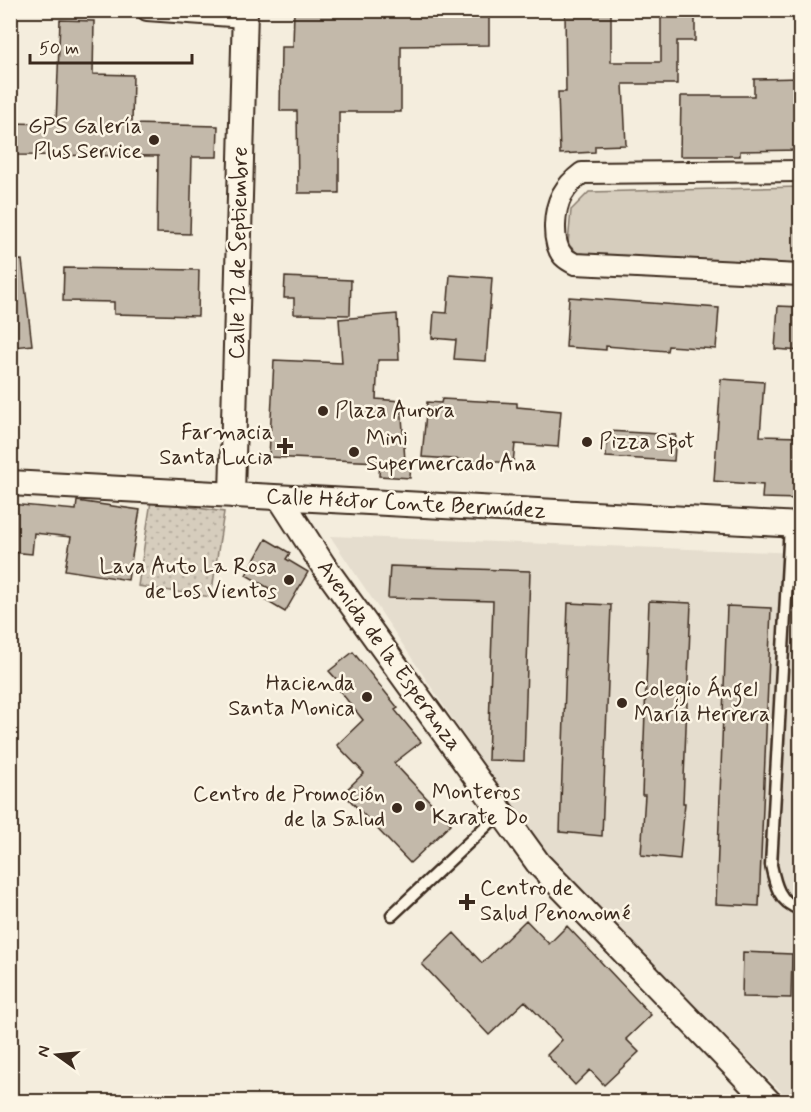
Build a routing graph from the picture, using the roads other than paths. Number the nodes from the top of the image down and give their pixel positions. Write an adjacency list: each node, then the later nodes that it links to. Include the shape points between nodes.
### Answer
1 (147, 10): 2 (street)
2 (245, 14): 6 (street, Calle 12 de Septiembre)
3 (801, 171): 4 (street, via 582,173 568,185 560,200 556,231 562,255 575,264)
4 (801, 275)
5 (10, 483): 6 (street, Calle Héctor Conte Bermúdez)
6 (232, 495): 7 (street, Calle Héctor Conte Bermúdez)
7 (280, 498): 8 (street, Calle Héctor Conte Bermúdez); 9 (street, Avenida de la Esperanza, via 323,565)
8 (795, 525): 10 (lane, via 771,865 780,896)
9 (501, 812): 11 (lane); 12 (street, Avenida de la Esperanza, via 538,863)
10 (801, 909)
11 (392, 915)
12 (769, 1101)

